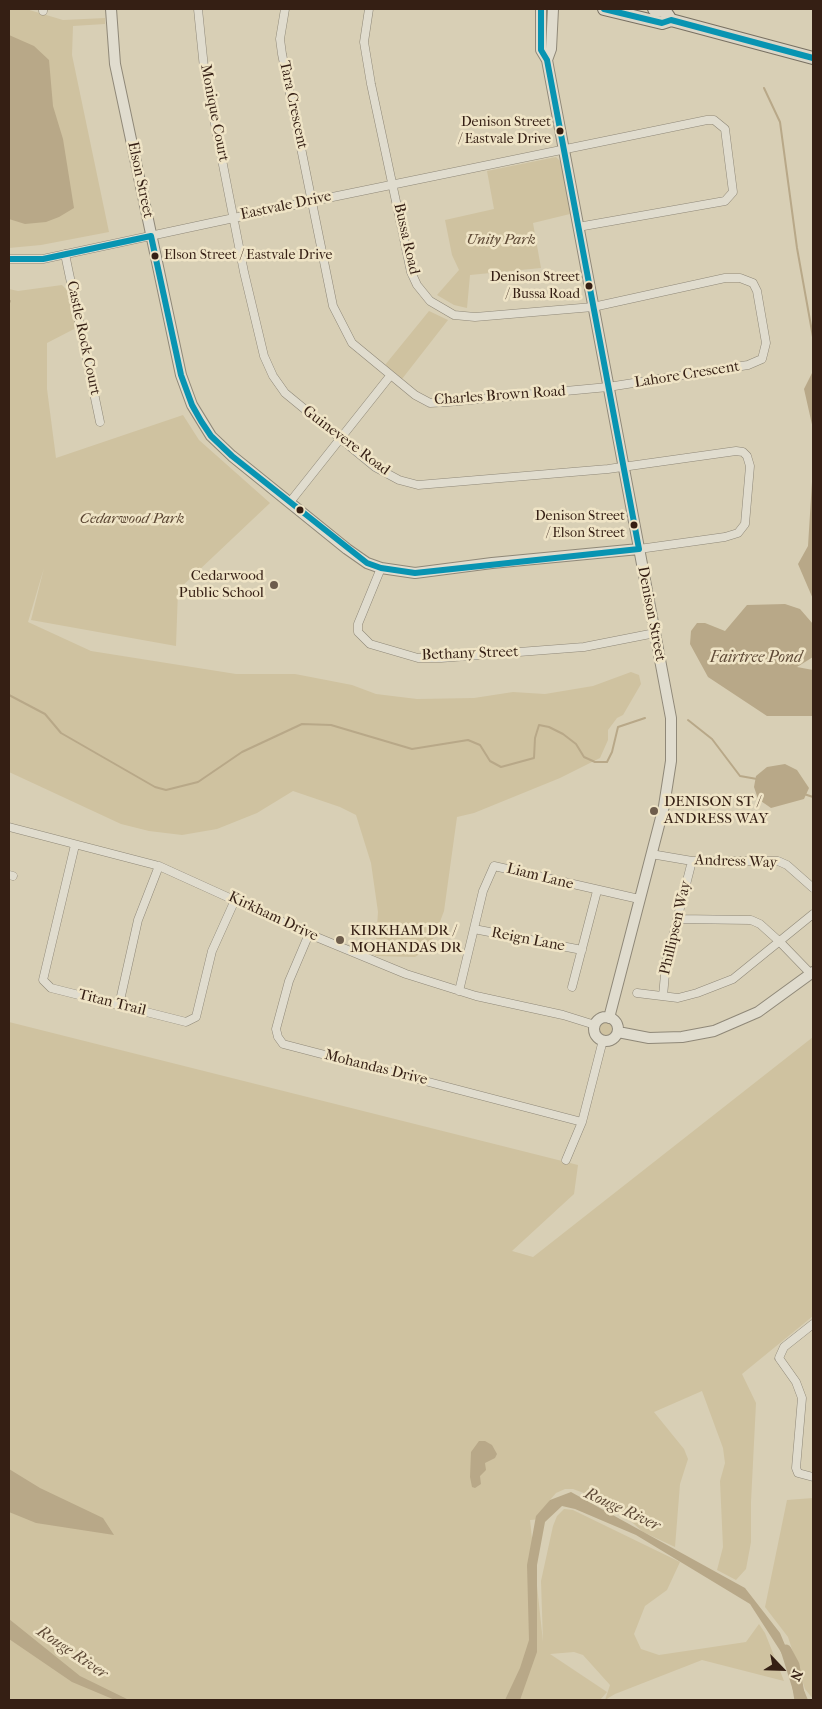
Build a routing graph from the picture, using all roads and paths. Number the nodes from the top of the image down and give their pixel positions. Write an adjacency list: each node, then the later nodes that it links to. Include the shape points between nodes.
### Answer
1 (111, 9): 17 (street, Elson Street, via 115,64)
2 (198, 9): 15 (street, Monique Court, via 204,68)
3 (285, 9): 14 (street, Tara Crescent, via 280,39 282,54)
4 (369, 9): 13 (street, via 364,42)
5 (541, 9): 11 (street, Denison Street, via 541,50)
6 (553, 9): 11 (street, Denison Street, via 551,50)
7 (604, 9): 9 (main road, via 662,24)
8 (654, 9): 9 (main road, via 665,11)
9 (671, 20): 10 (main road)
10 (813, 58)
11 (546, 60): 12 (street, Denison Street)
12 (563, 150): 13 (street, Eastvale Drive); 16 (street, Denison Street); 16 (street, Eastvale Drive, via 707,120 714,120 725,129 733,184 731,196 725,200)
13 (394, 184): 14 (street, Eastvale Drive); 20 (street, Bussa Road, via 414,279 425,296 442,309 475,317)
14 (313, 200): 15 (street, Eastvale Drive); 21 (street, Charles Brown Road, via 333,306 352,343)
15 (234, 217): 17 (street, Eastvale Drive); 24 (street, Guinevere Road, via 264,356 273,376 300,406)
16 (578, 227): 20 (street, Denison Street)
17 (151, 236): 18 (street, Eastvale Drive); 26 (street, Elson Street, via 181,375 192,405 223,447)
18 (65, 254): 19 (street, Eastvale Drive, via 43,259); 23 (street, Castle Rock Court)
19 (9, 259)
20 (593, 307): 22 (street, Denison Street); 22 (street, Lahore Crescent, via 726,278 748,280 757,291 766,343 762,359 748,366)
21 (390, 376): 22 (street, Charles Brown Road, via 415,396 430,403); 24 (street)
22 (608, 387): 25 (street, Denison Street)
23 (100, 422)
24 (341, 438): 25 (street, Guinevere Road, via 374,467 399,480 418,485); 26 (street)
25 (623, 467): 27 (street, Denison Street); 27 (street, Guinevere Road, via 736,451 743,452 750,460 744,524 738,532 726,537)
26 (290, 502): 28 (street, Elson Street, via 347,549)
27 (639, 549): 28 (street, Elson Street, via 415,573); 29 (street, Denison Street)
28 (381, 568): 29 (street, Bethany Street, via 358,624 358,632 370,644 418,658 584,647)
29 (655, 634): 32 (street, Denison Street, via 672,738 668,782)
30 (9, 827): 31 (street, Kirkham Drive)
31 (75, 845): 34 (street, Kirkham Drive); 50 (street, Titan Trail, via 43,980 51,988)
32 (651, 854): 33 (street, Andress Way); 37 (street, Denison Street)
33 (692, 862): 35 (street, Andress Way, via 778,861); 40 (street, Phillipsen Way)
34 (159, 866): 38 (street, Kirkham Drive); 50 (street, via 138,920)
35 (813, 888)
36 (597, 891): 37 (street); 41 (street, Liam Lane, via 494,866 483,891); 44 (street)
37 (639, 899): 51 (street, Denison Street)
38 (234, 900): 42 (street, Kirkham Drive); 50 (street, Titan Trail, via 212,951 196,1017 186,1022)
39 (813, 914): 43 (street)
40 (677, 919): 43 (street, via 751,920); 49 (street, Phillipsen Way, via 666,963)
41 (474, 929): 44 (street, Reign Lane); 47 (street, Liam Lane)
42 (309, 934): 47 (street, Kirkham Drive, via 406,974); 55 (street, Mohandas Drive, via 289,981 276,1029 283,1044)
43 (780, 942): 45 (street); 49 (street, via 733,979 678,998)
44 (582, 950): 46 (street)
45 (812, 973): 53 (street, via 758,1012 714,1031 666,1038)
46 (572, 987)
47 (459, 991): 52 (street, Kirkham Drive)
48 (637, 993): 49 (street)
49 (663, 996)
50 (119, 1005)
51 (609, 1018): 52 (street, via 600,1019); 53 (street, via 617,1024)
52 (595, 1025): 54 (street, via 597,1036)
53 (618, 1032): 54 (street, via 610,1040)
54 (603, 1040): 55 (street)
55 (582, 1122): 56 (street)
56 (566, 1160)
57 (813, 1324): 58 (street, via 784,1347 779,1358 796,1382 802,1398 796,1468 798,1473)
58 (813, 1477)

